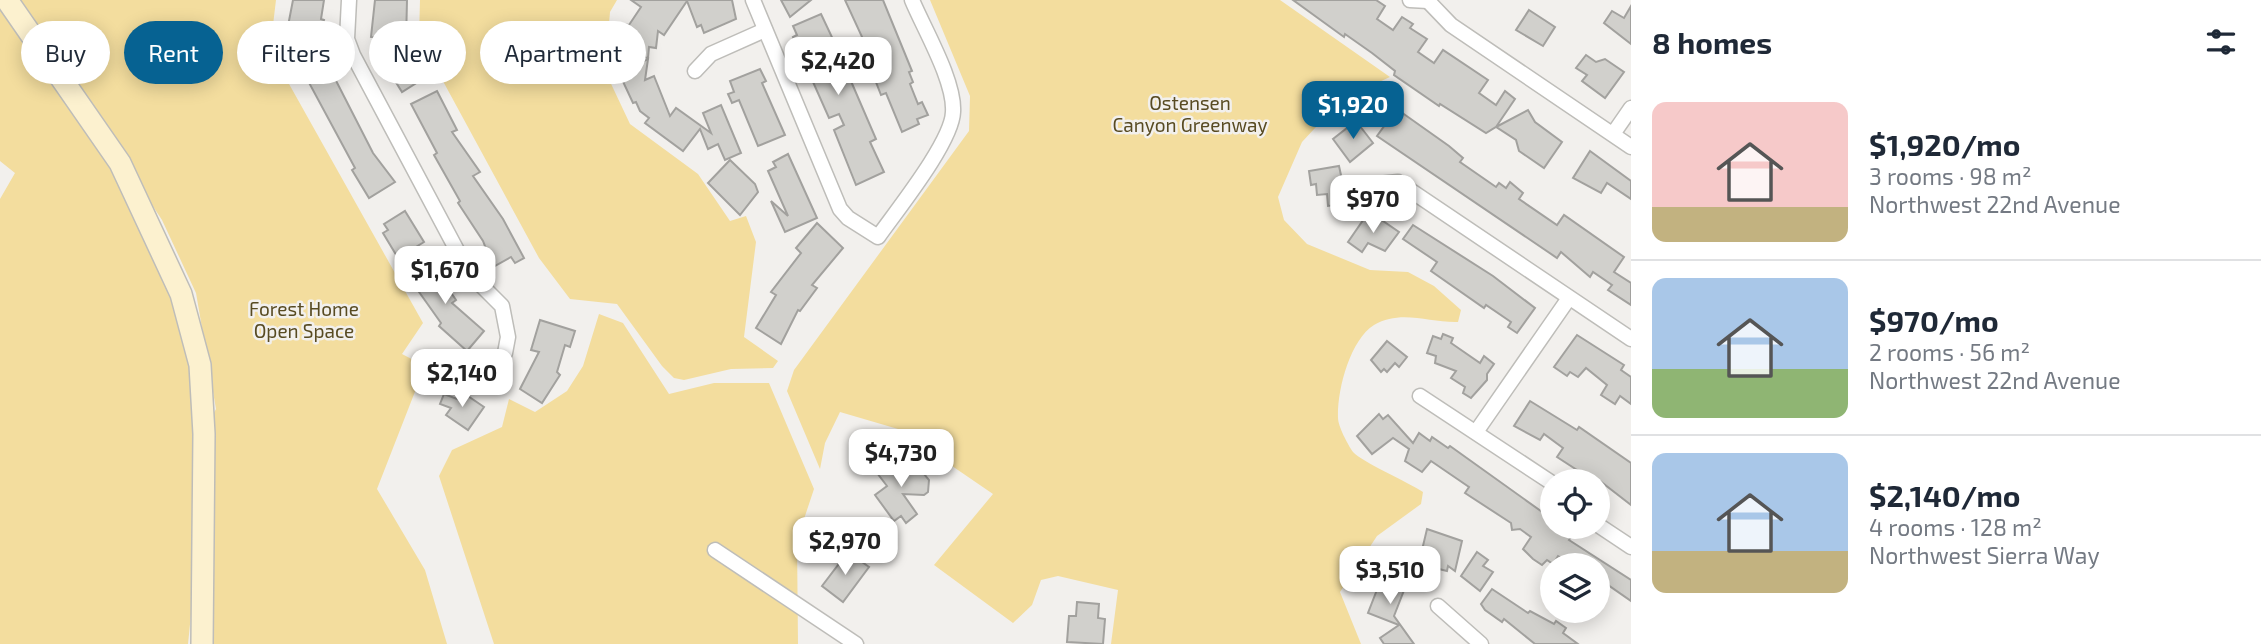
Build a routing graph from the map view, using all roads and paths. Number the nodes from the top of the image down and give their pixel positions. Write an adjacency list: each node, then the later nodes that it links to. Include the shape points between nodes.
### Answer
1 (7, 0): 23 (street, via 120,163 181,294 200,365 204,433)
2 (349, 0): 15 (street, via 347,39 353,55 469,273 502,306 508,337)
3 (752, 0): 7 (street)
4 (912, 0): 7 (street, via 950,89 953,112 948,134 878,237 840,209)
5 (1410, 0): 6 (street)
6 (1428, 1): 10 (street, via 1451,26)
7 (765, 30): 8 (street, via 711,54)
8 (695, 71)
9 (1631, 108): 10 (street)
10 (1613, 134): 11 (street)
11 (1631, 147)
12 (1379, 184): 13 (street, via 1398,182)
13 (1569, 298): 14 (street); 17 (street)
14 (1631, 339)
15 (493, 375)
16 (1420, 396): 17 (street)
17 (1476, 432): 18 (street)
18 (1540, 475)
19 (1610, 533): 20 (street)
20 (1631, 547)
21 (715, 550): 24 (street)
22 (1438, 606): 25 (street)
23 (202, 644)
24 (856, 644)
25 (1481, 644)

